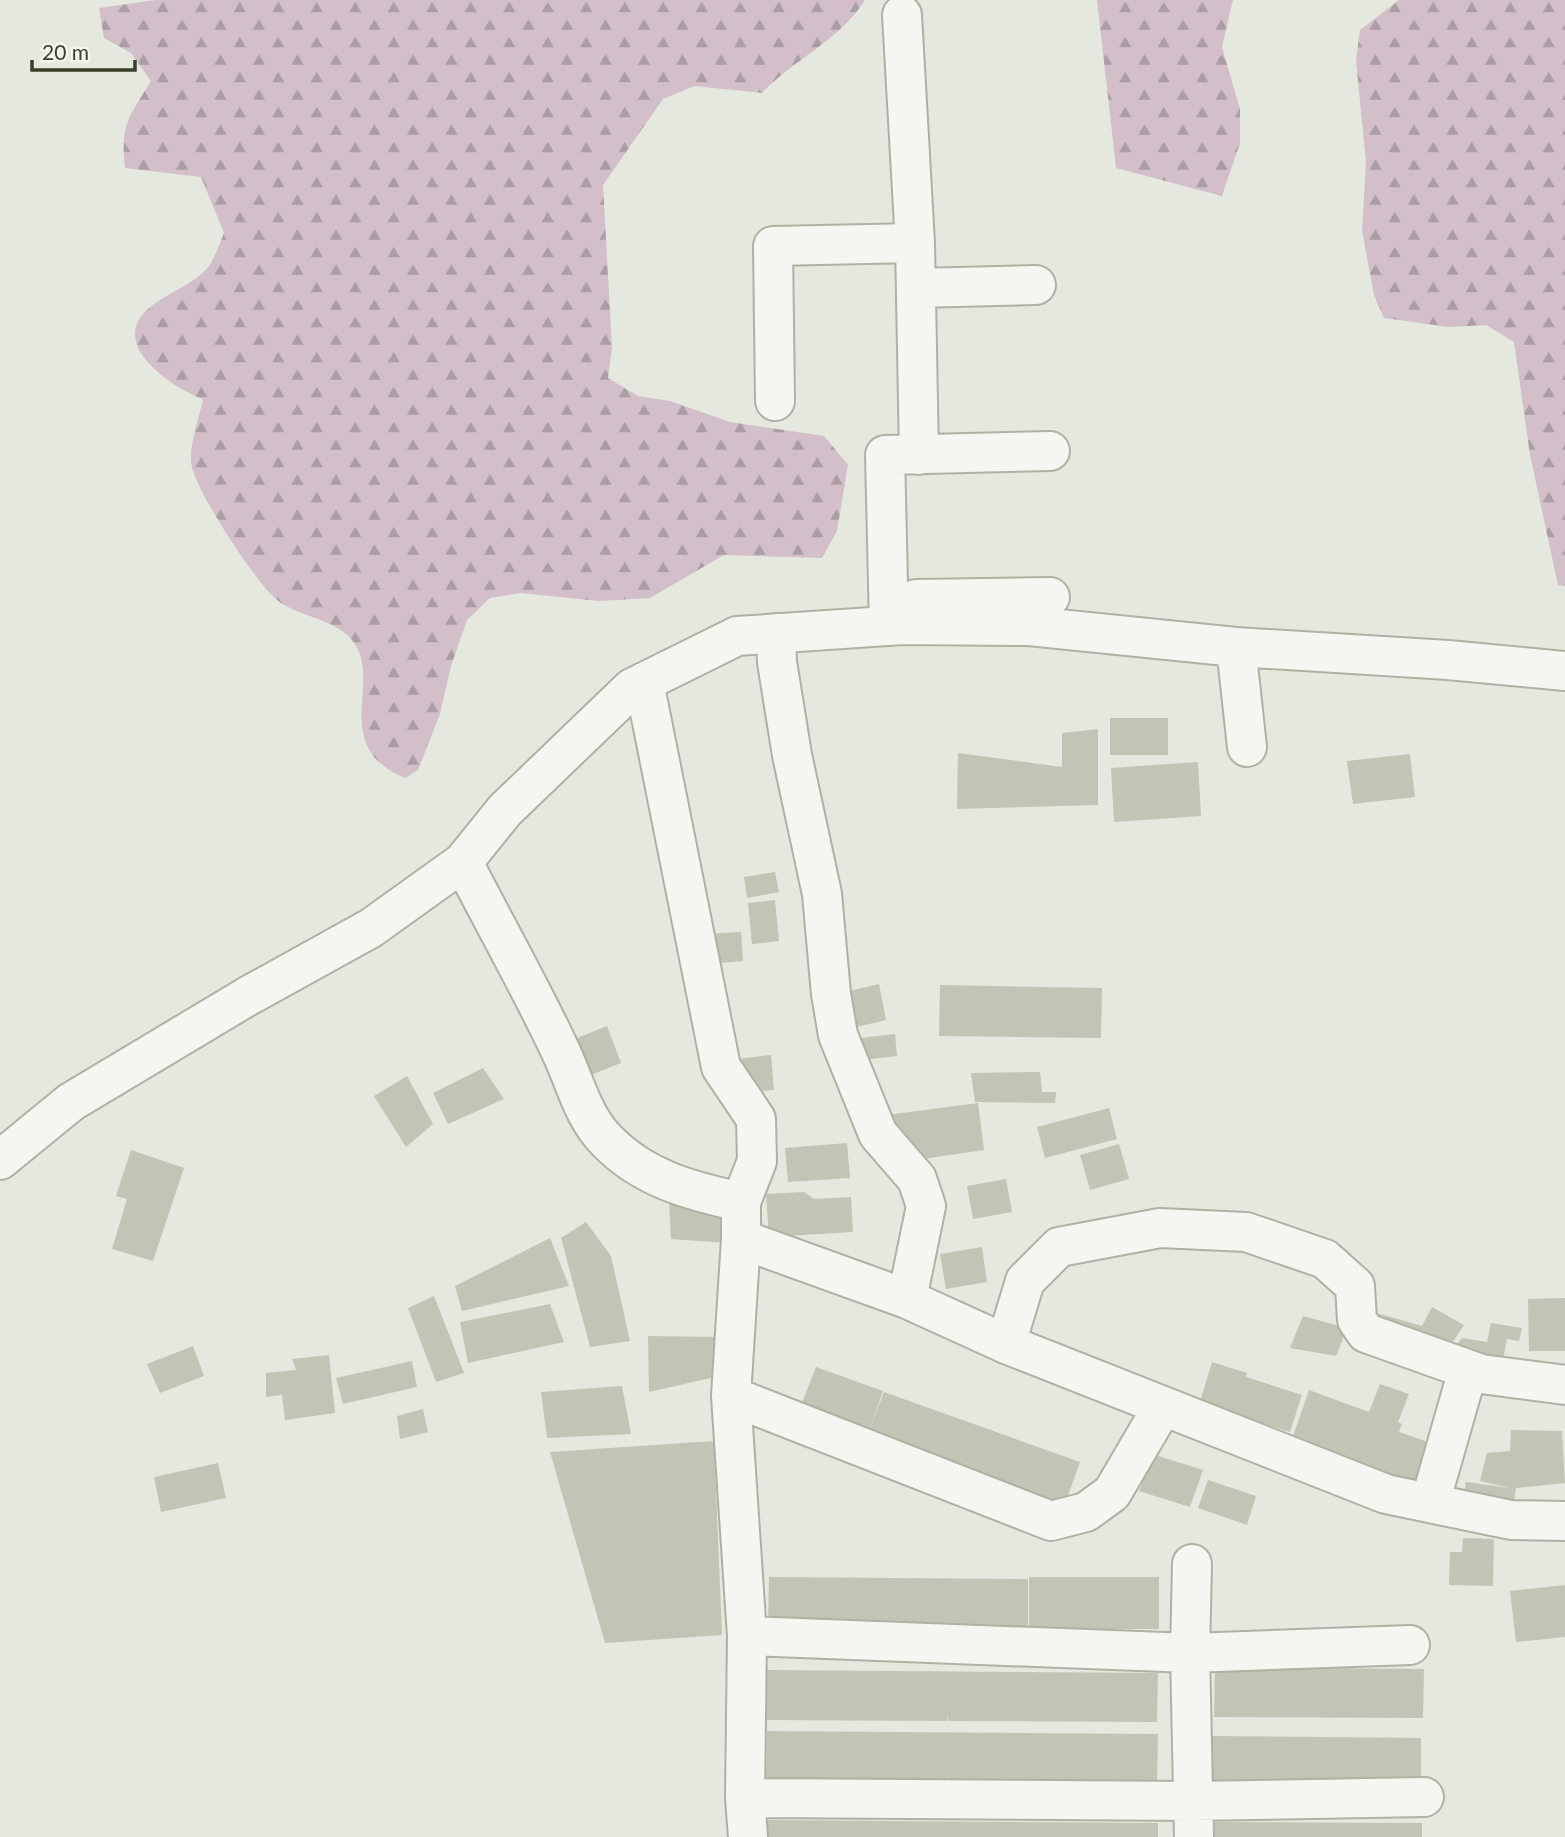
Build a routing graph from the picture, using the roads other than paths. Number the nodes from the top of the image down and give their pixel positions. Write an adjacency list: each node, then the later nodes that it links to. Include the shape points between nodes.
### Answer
1 (902, 15): 2 (street)
2 (915, 243): 4 (street); 5 (street, via 773,246)
3 (1036, 285): 4 (street)
4 (916, 288): 7 (street)
5 (775, 401)
6 (1050, 451): 7 (street)
7 (919, 455): 9 (street, via 885,455)
8 (1050, 597): 9 (street)
9 (888, 613): 10 (street); 11 (street)
10 (776, 634): 13 (street, via 737,636); 19 (street, via 792,755 822,894 838,1035 878,1134 917,1179 926,1206)
11 (1236, 647): 12 (street); 14 (street)
12 (1565, 671)
13 (644, 682): 15 (street, via 632,688 505,810); 17 (street, via 721,1066 756,1119 757,1161)
14 (1247, 747)
15 (463, 862): 16 (street, via 371,928 71,1102); 17 (street, via 561,1052 591,1124 641,1169 681,1188)
16 (0, 1160)
17 (741, 1202): 18 (street)
18 (741, 1239): 19 (street); 23 (street)
19 (907, 1299): 20 (street)
20 (1006, 1344): 21 (street, via 1025,1280 1059,1247 1160,1228 1246,1232 1325,1259 1355,1286 1357,1320 1366,1333); 24 (street)
21 (1468, 1370): 22 (street); 25 (street)
22 (1565, 1385)
23 (731, 1395): 24 (street, via 1051,1521 1086,1512 1112,1493); 28 (street)
24 (1163, 1406): 25 (street, via 1386,1494)
25 (1430, 1503): 26 (street, via 1511,1520)
26 (1565, 1521)
27 (1192, 1564): 30 (street)
28 (747, 1636): 30 (street); 32 (street)
29 (1410, 1645): 30 (street)
30 (1190, 1653): 33 (street)
31 (1424, 1797): 33 (street)
32 (745, 1798): 33 (street); 34 (street)
33 (1194, 1819)
34 (748, 1837)

